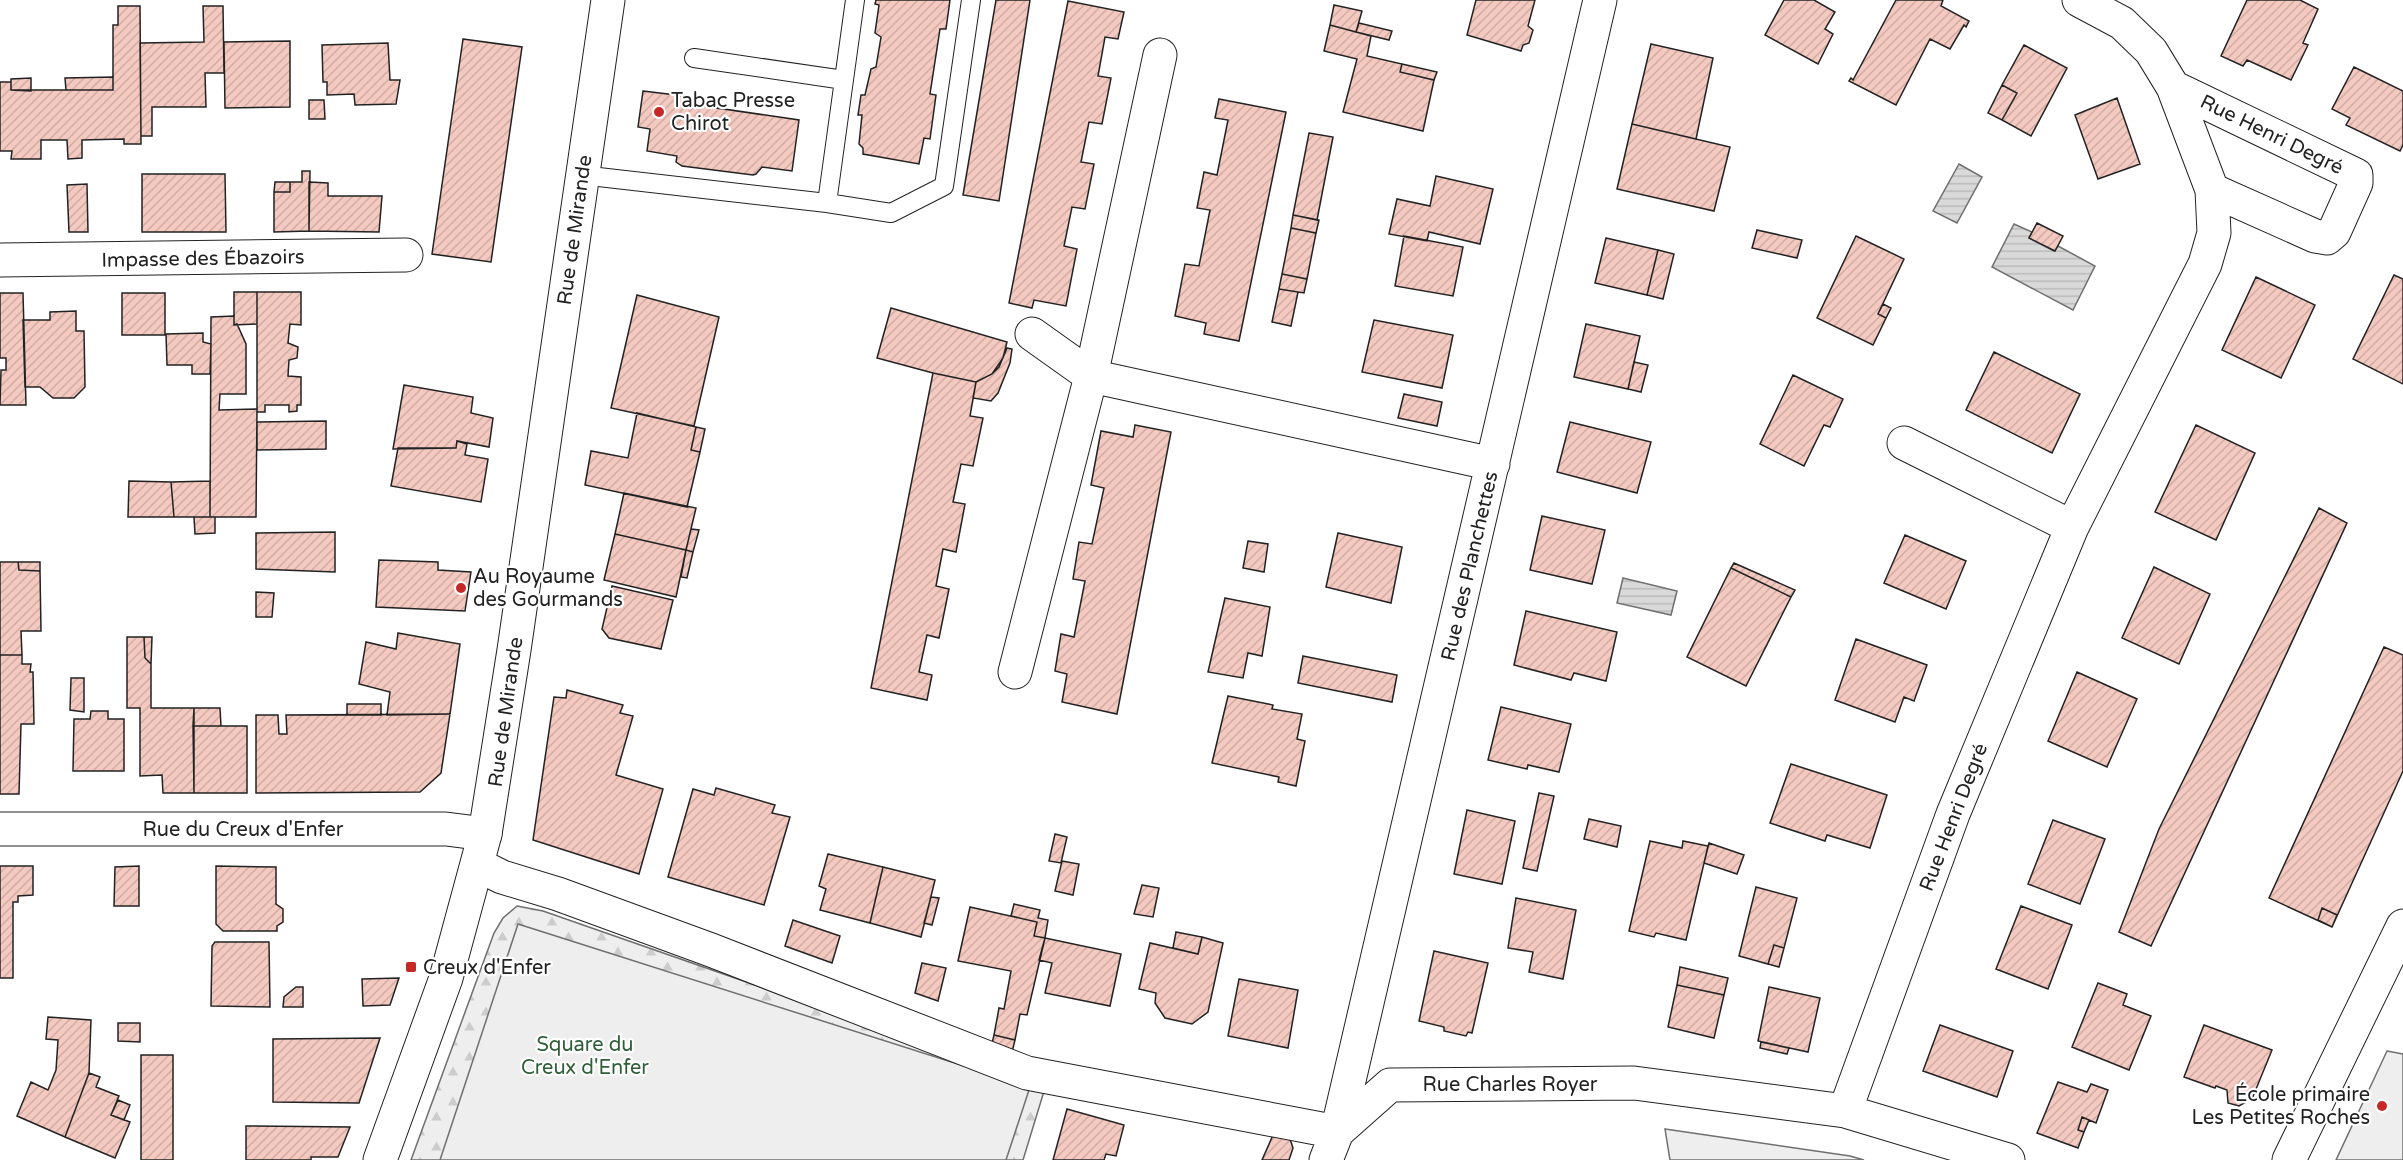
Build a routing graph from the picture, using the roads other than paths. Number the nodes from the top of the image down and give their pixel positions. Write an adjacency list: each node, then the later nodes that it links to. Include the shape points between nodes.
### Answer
1 (608, 0): 10 (street, Rue de Mirande)
2 (855, 0): 8 (lane)
3 (971, 0): 12 (lane, via 944,186 891,213)
4 (1600, 0): 18 (street, Rue des Planchettes)
5 (2079, 0): 9 (street, Rue Henri Degré, via 2122,23 2151,51)
6 (1160, 56): 16 (street)
7 (694, 58): 8 (lane)
8 (844, 80): 12 (lane)
9 (2173, 87): 11 (street, Rue Henri Degré); 11 (street, Rue Henri Degré, via 2356,175 2334,232 2327,238)
10 (581, 175): 12 (lane); 22 (street, Rue de Mirande)
11 (2212, 190): 19 (street, Rue Henri Degré, via 2214,233 2205,264)
12 (826, 203)
13 (406, 255): 14 (street, Impasse des Ébazoirs)
14 (0, 260)
15 (1032, 334): 16 (street)
16 (1091, 376): 18 (street); 20 (street)
17 (1904, 443): 19 (street)
18 (1492, 464): 26 (street, Rue des Planchettes)
19 (2072, 527): 25 (street, Rue Henri Degré, via 1953,814)
20 (1015, 672)
21 (0, 829): 22 (street, Rue du Creux d'Enfer, via 446,829)
22 (485, 834): 23 (street, Rue de Mirande)
23 (478, 865): 26 (street, via 711,950 1027,1073); 27 (street, Rue de Mirande, via 446,978)
24 (2403, 926): 29 (street)
25 (1845, 1111): 26 (street, Rue Charles Royer, via 1634,1083 1389,1085); 28 (street, Rue Charles Royer)
26 (1332, 1146)
27 (380, 1160)
28 (2008, 1160)
29 (2289, 1160)

